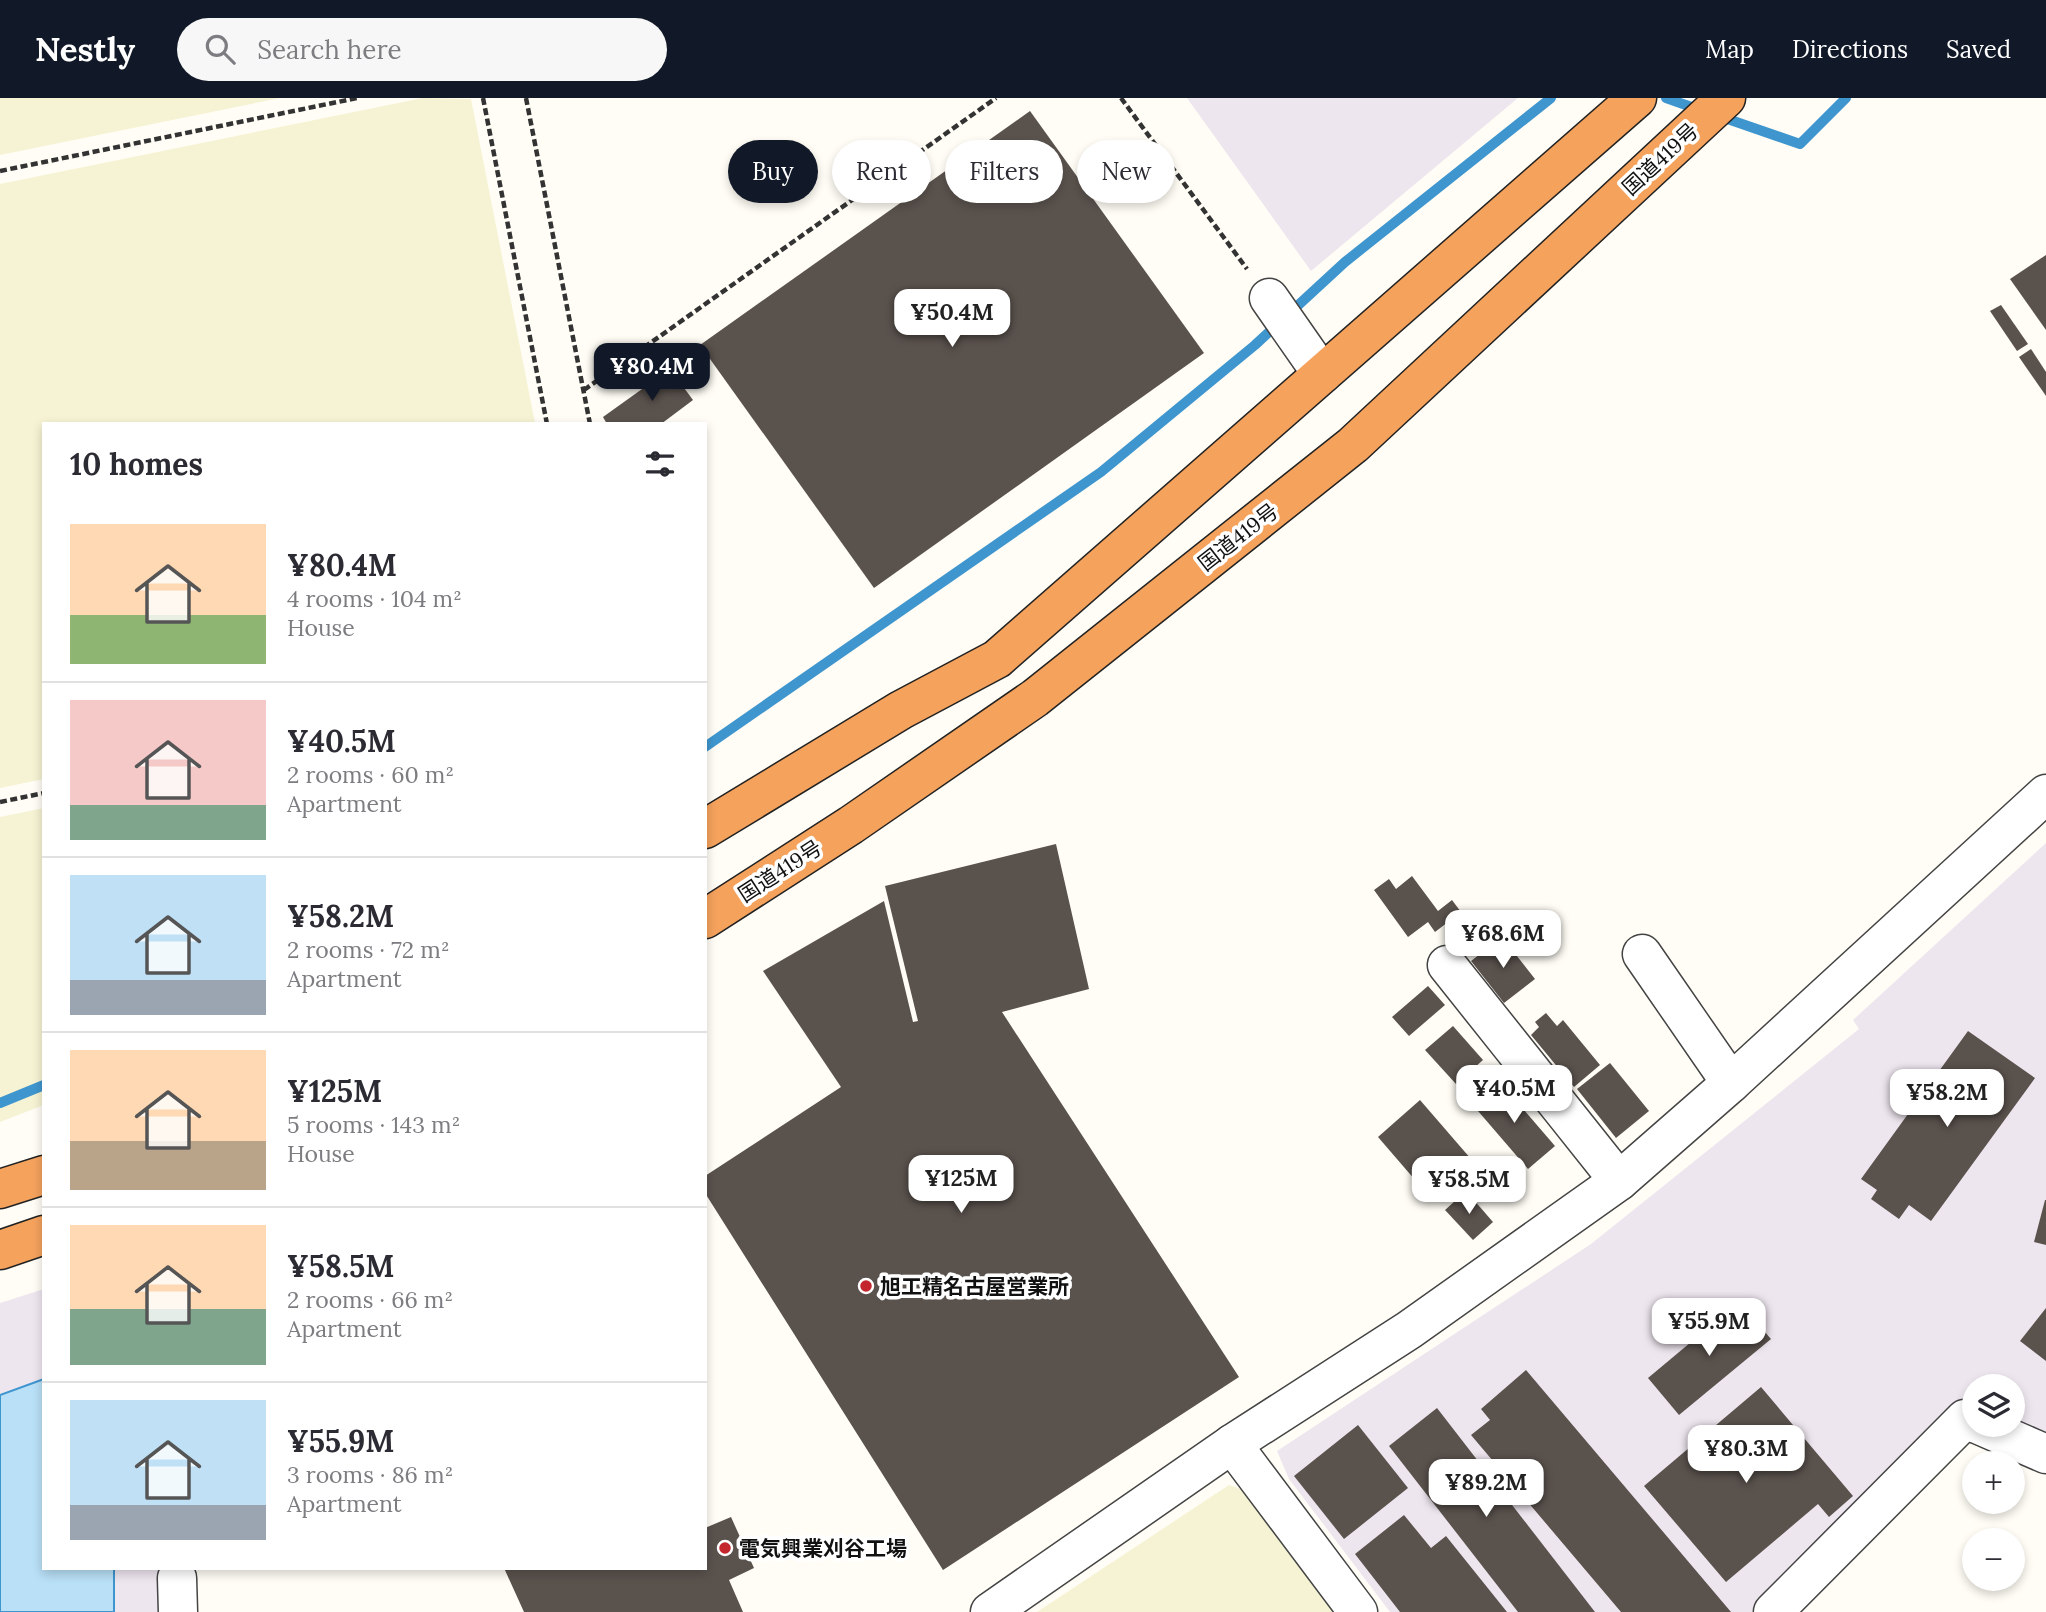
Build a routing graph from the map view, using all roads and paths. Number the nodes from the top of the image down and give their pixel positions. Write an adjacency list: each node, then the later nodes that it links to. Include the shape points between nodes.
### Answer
1 (357, 98): 8 (path)
2 (483, 98): 12 (path)
3 (526, 98): 11 (path)
4 (996, 98): 11 (path)
5 (1121, 98): 9 (path)
6 (1726, 98): 18 (highway, 国道419号, via 1353,445 1035,698)
7 (1631, 103): 10 (highway)
8 (0, 171)
9 (1269, 298): 10 (street)
10 (1322, 374): 17 (highway, via 997,659 901,710)
11 (584, 390): 13 (path)
12 (547, 422)
13 (590, 422)
14 (42, 793): 16 (path)
15 (2046, 794): 21 (street)
16 (0, 802)
17 (707, 828)
18 (707, 918)
19 (1642, 954): 21 (street)
20 (1447, 965): 23 (street)
21 (1731, 1083): 23 (street)
22 (42, 1176): 24 (highway)
23 (1619, 1181): 29 (street, via 1409,1330)
24 (0, 1189)
25 (42, 1236): 26 (highway)
26 (0, 1250)
27 (1962, 1422): 33 (street)
28 (2006, 1437): 30 (street)
29 (1232, 1444): 31 (street); 32 (street)
30 (2046, 1454)
31 (990, 1612)
32 (1358, 1612)
33 (1773, 1612)

